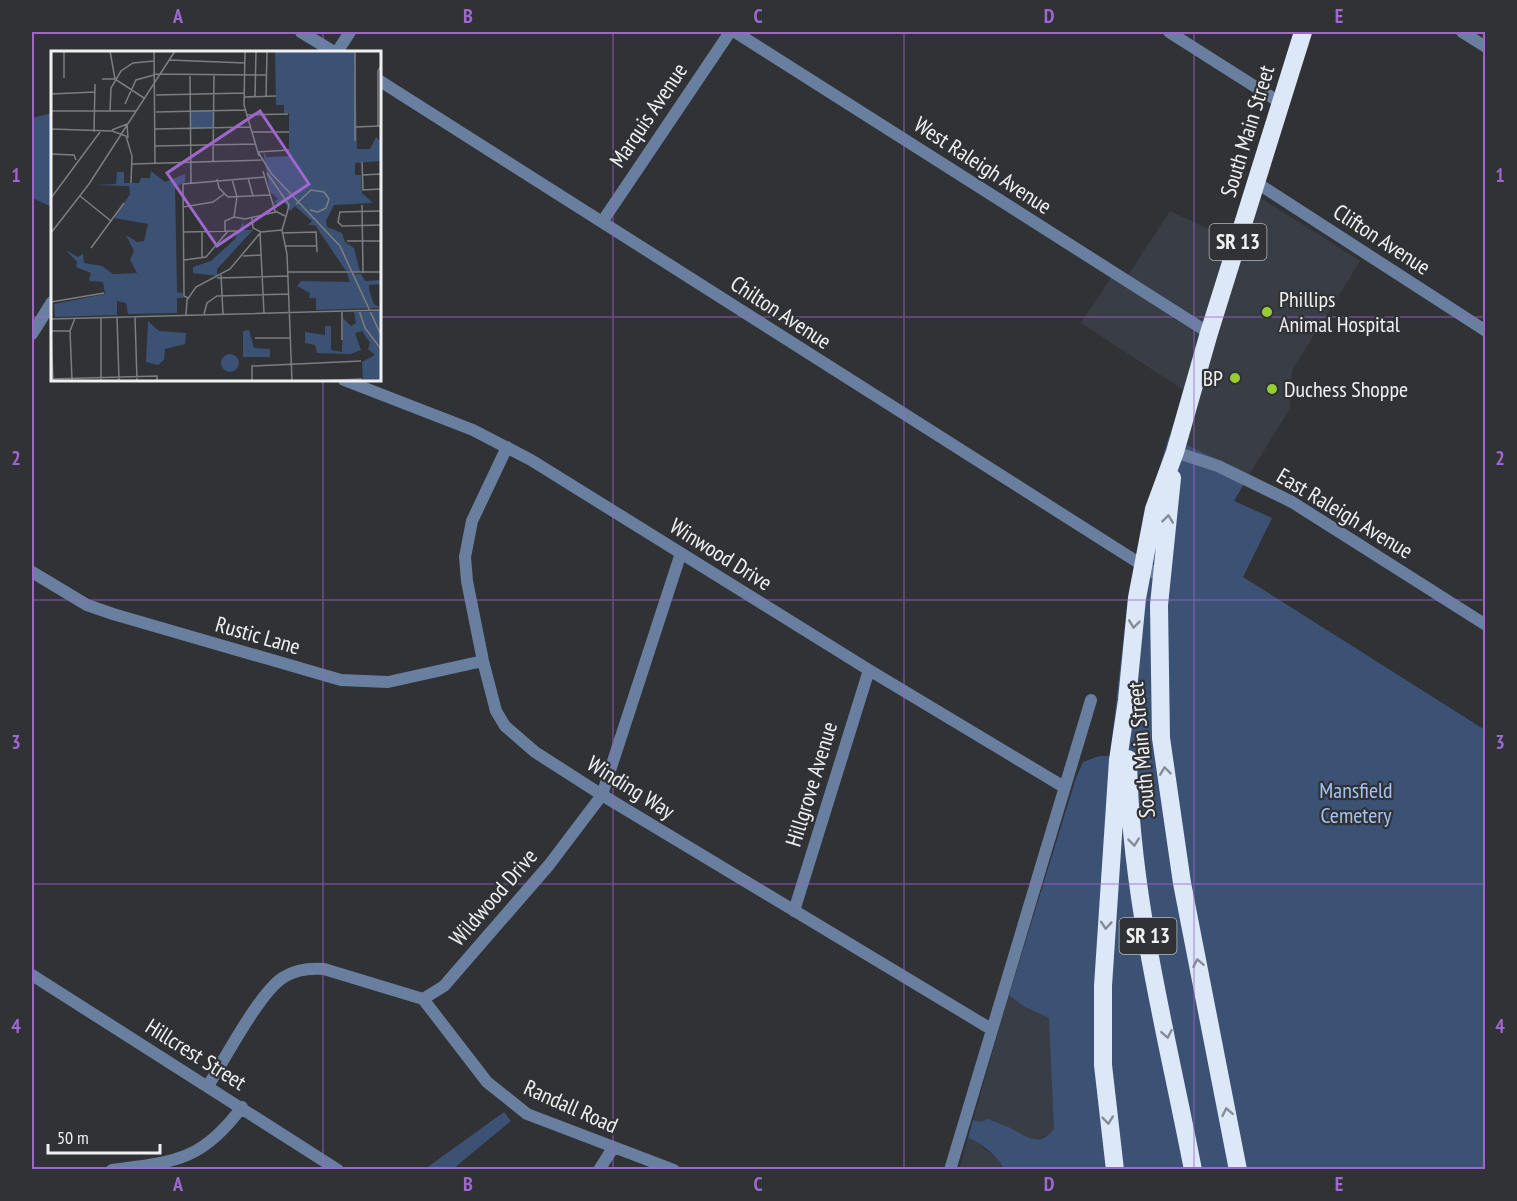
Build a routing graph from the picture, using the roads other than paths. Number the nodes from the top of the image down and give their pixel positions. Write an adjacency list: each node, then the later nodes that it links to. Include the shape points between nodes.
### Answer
1 (301, 32): 9 (street)
2 (350, 32): 10 (street)
3 (730, 32): 14 (street, Marquis Avenue)
4 (735, 32): 17 (street, West Raleigh Avenue)
5 (1169, 32): 12 (street)
6 (1303, 32): 12 (highway, South Main Street / SR 13)
7 (1462, 32): 8 (street)
8 (1485, 47)
9 (334, 51)
10 (337, 51)
11 (381, 82): 14 (street, Chilton Avenue)
12 (1281, 103): 13 (highway, South Main Street / SR 13)
13 (1257, 183): 16 (street, Clifton Avenue); 17 (highway, South Main Street / SR 13)
14 (602, 222): 23 (street, Chilton Avenue)
15 (51, 304): 18 (street)
16 (1485, 331)
17 (1209, 333): 21 (highway, South Main Street / SR 13)
18 (32, 334)
19 (347, 381): 20 (street, Winwood Drive)
20 (507, 447): 22 (street, Winwood Drive); 27 (street, Winding Way, via 466,541 467,581)
21 (1175, 452): 23 (highway, South Main Street / SR 13, via 1154,509); 25 (highway, South Main Street / SR 13, one-way to 21); 26 (street, East Raleigh Avenue, via 1275,492)
22 (681, 553): 28 (street, Winwood Drive); 32 (street, Wildwood Drive)
23 (1143, 567): 25 (street, Chilton Avenue); 30 (highway, South Main Street / SR 13, one-way to 30)
24 (32, 572): 27 (street, Rustic Lane, via 72,597 113,614 341,680 388,682)
25 (1161, 577): 47 (highway, South Main Street / SR 13, one-way to 25, via 1182,883 1162,748 1157,638)
26 (1485, 625)
27 (483, 661): 32 (street, Winding Way, via 496,711 505,726 535,752)
28 (869, 670): 31 (street, Winwood Drive); 33 (street, Hillgrove Avenue)
29 (1091, 700): 31 (street, South Main Street)
30 (1127, 700): 45 (highway, one-way to 45, via 1117,776 1102,986 1103,1065); 46 (highway, SR 13, one-way to 46, via 1130,802 1139,882)
31 (1064, 788): 36 (street, South Main Street)
32 (602, 795): 33 (street, Winding Way); 35 (street, Wildwood Drive, via 549,865 444,986)
33 (794, 911): 36 (street, Winding Way)
34 (32, 975): 37 (street, Hillcrest Street)
35 (423, 999): 37 (street, via 340,972 311,968 298,971 274,984); 39 (street, Randall Road, via 475,1069 498,1093 527,1114)
36 (991, 1029): 44 (street, South Main Street)
37 (208, 1086): 38 (street, Hillcrest Street)
38 (242, 1107): 40 (street, via 214,1140 191,1153 165,1162); 41 (street, Hillcrest Street)
39 (613, 1148): 42 (street); 43 (street, Randall Road)
40 (112, 1170)
41 (338, 1170)
42 (599, 1170)
43 (674, 1170)
44 (950, 1170)
45 (1115, 1170)
46 (1193, 1170)
47 (1238, 1170)

